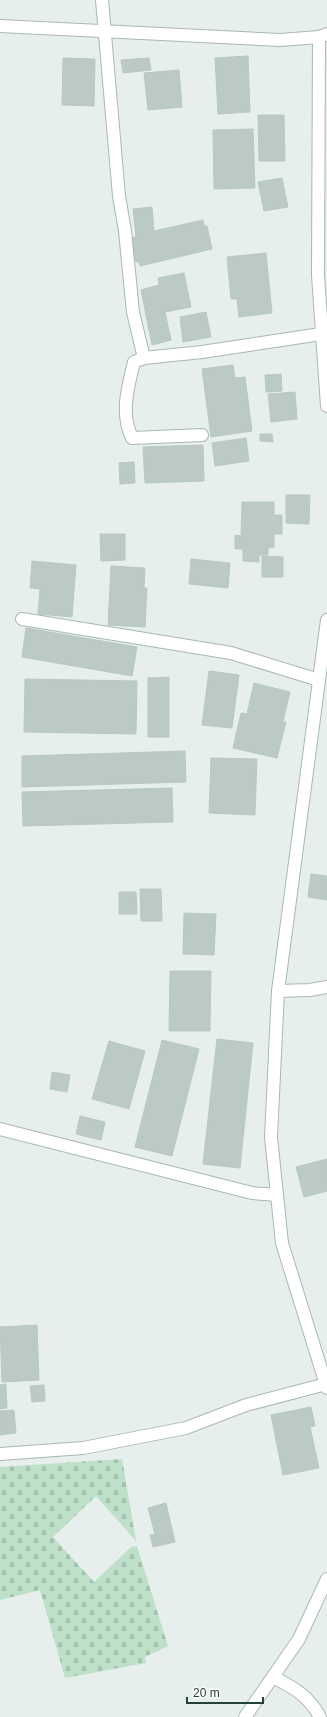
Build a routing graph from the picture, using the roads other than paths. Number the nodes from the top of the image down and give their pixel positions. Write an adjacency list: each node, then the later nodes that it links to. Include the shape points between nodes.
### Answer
1 (102, 0): 3 (street)
2 (0, 26): 3 (street)
3 (104, 31): 4 (street, via 280,40); 7 (street, via 119,196 133,312)
4 (323, 36): 5 (street)
5 (322, 275): 6 (street)
6 (323, 328): 7 (street, via 202,352); 8 (street)
7 (144, 358): 9 (street, via 134,362 125,400 127,429 132,438)
8 (327, 406)
9 (202, 435)
10 (22, 619): 12 (street, via 230,653)
11 (327, 620): 12 (street)
12 (319, 680): 14 (street)
13 (327, 988): 14 (street)
14 (278, 991): 16 (street, via 271,1137)
15 (0, 1129): 16 (street, via 252,1193)
16 (277, 1195): 17 (street, via 282,1243)
17 (326, 1386): 18 (street, via 246,1405 186,1428 83,1448)
18 (0, 1454)
19 (327, 1579): 20 (street, via 299,1639)
20 (272, 1677): 21 (street); 22 (street, via 297,1689 313,1705)
21 (245, 1717)
22 (320, 1717)

